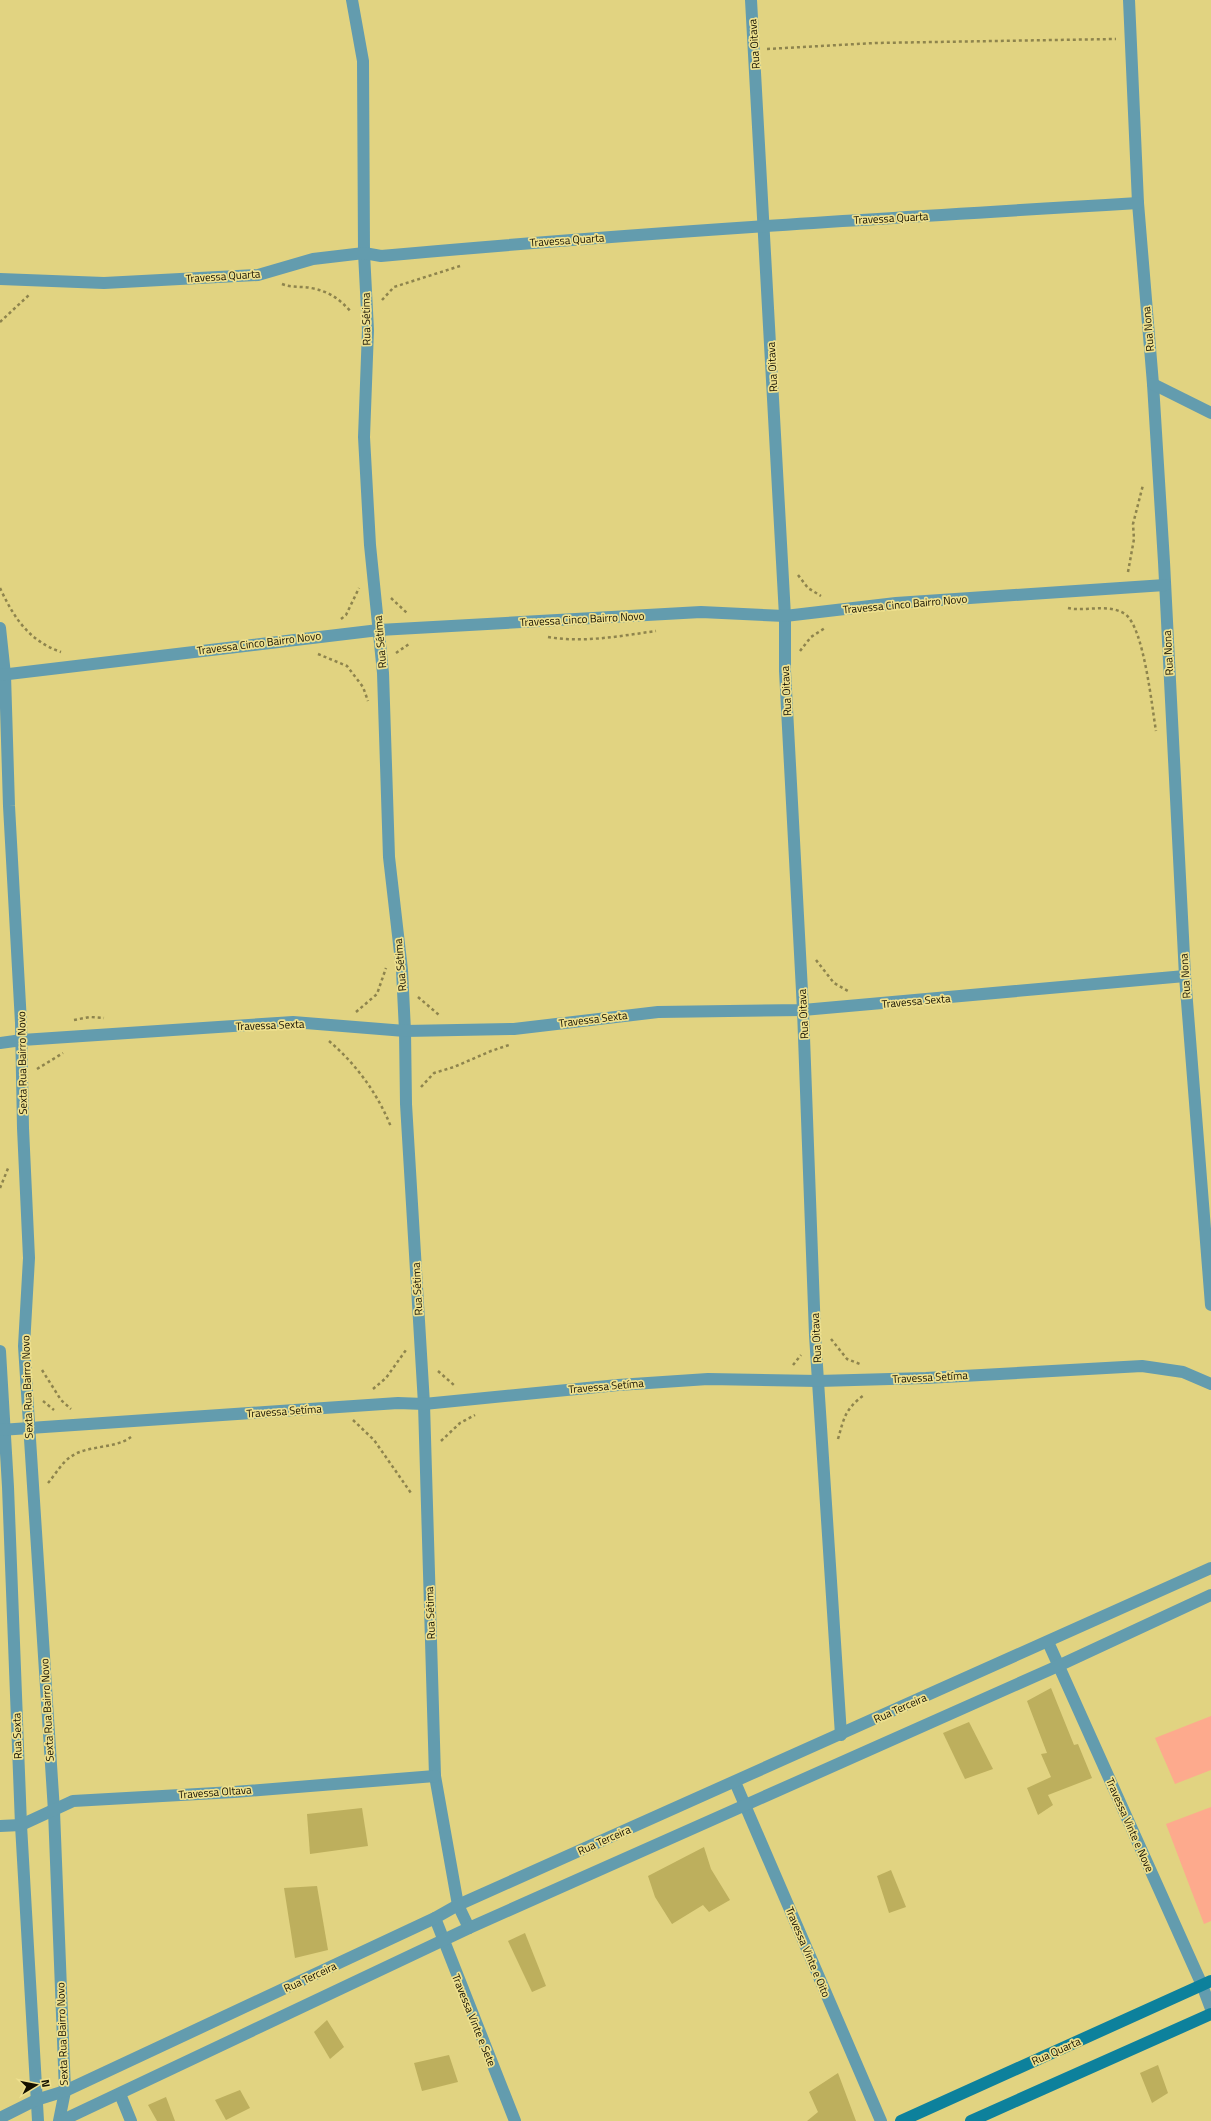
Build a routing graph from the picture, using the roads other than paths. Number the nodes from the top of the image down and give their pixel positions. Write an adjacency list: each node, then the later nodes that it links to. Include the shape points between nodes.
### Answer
1 (352, 0): 6 (street, Rua Sétima, via 362,61)
2 (751, 0): 5 (street, Rua Oitava)
3 (1129, 0): 4 (street, Rua Nona)
4 (1138, 203): 5 (street, Travessa Quarta); 8 (street, Rua Nona)
5 (765, 226): 6 (street, Travessa Quarta, via 505,244 381,256); 11 (street, Rua Oitava)
6 (364, 252): 7 (street, Travessa Quarta, via 314,259 258,275 104,283); 13 (street, Rua Sétima, via 368,330 364,437)
7 (0, 280)
8 (1152, 384): 9 (street); 10 (street, Rua Nona)
9 (1211, 413)
10 (1165, 586): 11 (street, Travessa Cinco Bairro Novo, via 896,603); 15 (street, Rua Nona)
11 (785, 616): 13 (street, Travessa Cinco Bairro Novo, via 701,612); 16 (street, Rua Oitava, via 785,671)
12 (0, 628): 14 (street, Sexta Rua Bairro Novo)
13 (379, 630): 14 (street, Travessa Cinco Bairro Novo); 17 (street, Rua Sétima, via 383,673 389,857 402,970)
14 (2, 675): 18 (street, Sexta Rua Bairro Novo)
15 (1185, 976): 16 (street, Travessa Sexta); 20 (street, Rua Nona)
16 (803, 1010): 17 (street, Travessa Sexta, via 658,1012 514,1029); 22 (street, Rua Oitava)
17 (405, 1031): 18 (street, Travessa Sexta, via 293,1022); 24 (street, Rua Sétima, via 406,1104)
18 (22, 1040): 19 (street, Travessa Sexta); 25 (street, Sexta Rua Bairro Novo, via 29,1258 24,1346)
19 (0, 1043)
20 (1211, 1305)
21 (0, 1351): 26 (street, Rua Sexta)
22 (818, 1381): 23 (street, Travessa Setíma, via 1142,1366 1184,1372); 24 (street, Travessa Setíma, via 708,1379); 31 (street, Rua Oitava)
23 (1211, 1384)
24 (424, 1404): 25 (street, Travessa Setíma, via 398,1403); 32 (street, Rua Sétima)
25 (28, 1426): 26 (street, Travessa Setíma); 35 (street, Sexta Rua Bairro Novo)
26 (3, 1429): 36 (street, Rua Sexta)
27 (1211, 1568): 29 (street, Rua Terceira)
28 (1211, 1594): 30 (street)
29 (1048, 1642): 30 (street, Travessa Vinte e Nove); 31 (street, Rua Terceira)
30 (1058, 1666): 34 (street); 42 (street, Travessa Vinte e Nove)
31 (841, 1735): 33 (street, Rua Terceira)
32 (436, 1776): 35 (street, Travessa OItava, via 234,1792 73,1801); 38 (street, Rua Sétima)
33 (735, 1782): 34 (street, Travessa Vinte e Oito); 38 (street, Rua Terceira)
34 (745, 1804): 40 (street); 53 (street, Travessa Vinte e Oito)
35 (54, 1812): 36 (street, Travessa OItava); 45 (street, Sexta Rua Bairro Novo)
36 (21, 1825): 37 (street, Travessa OItava); 47 (street, Rua Sexta)
37 (0, 1826)
38 (458, 1905): 39 (street, Rua Terceira); 40 (street, Rua Sétima)
39 (435, 1918): 41 (street, Travessa Vinte e Sete); 45 (street, Rua Terceira)
40 (469, 1928): 41 (street)
41 (443, 1941): 46 (street); 52 (street, Travessa Vinte e Sete)
42 (1207, 1983): 43 (street, Travessa Vinte e Nove); 54 (street, Rua Quarta)
43 (1211, 2008)
44 (1211, 2014): 55 (street)
45 (65, 2091): 47 (street, Rua Terceira); 50 (street, Sexta Rua Bairro Novo)
46 (120, 2094): 50 (street); 51 (street)
47 (36, 2100): 48 (street, Rua Terceira); 49 (street, Rua Sexta)
48 (0, 2118)
49 (38, 2121)
50 (60, 2121)
51 (131, 2121)
52 (515, 2121)
53 (881, 2121)
54 (901, 2121)
55 (972, 2121)

